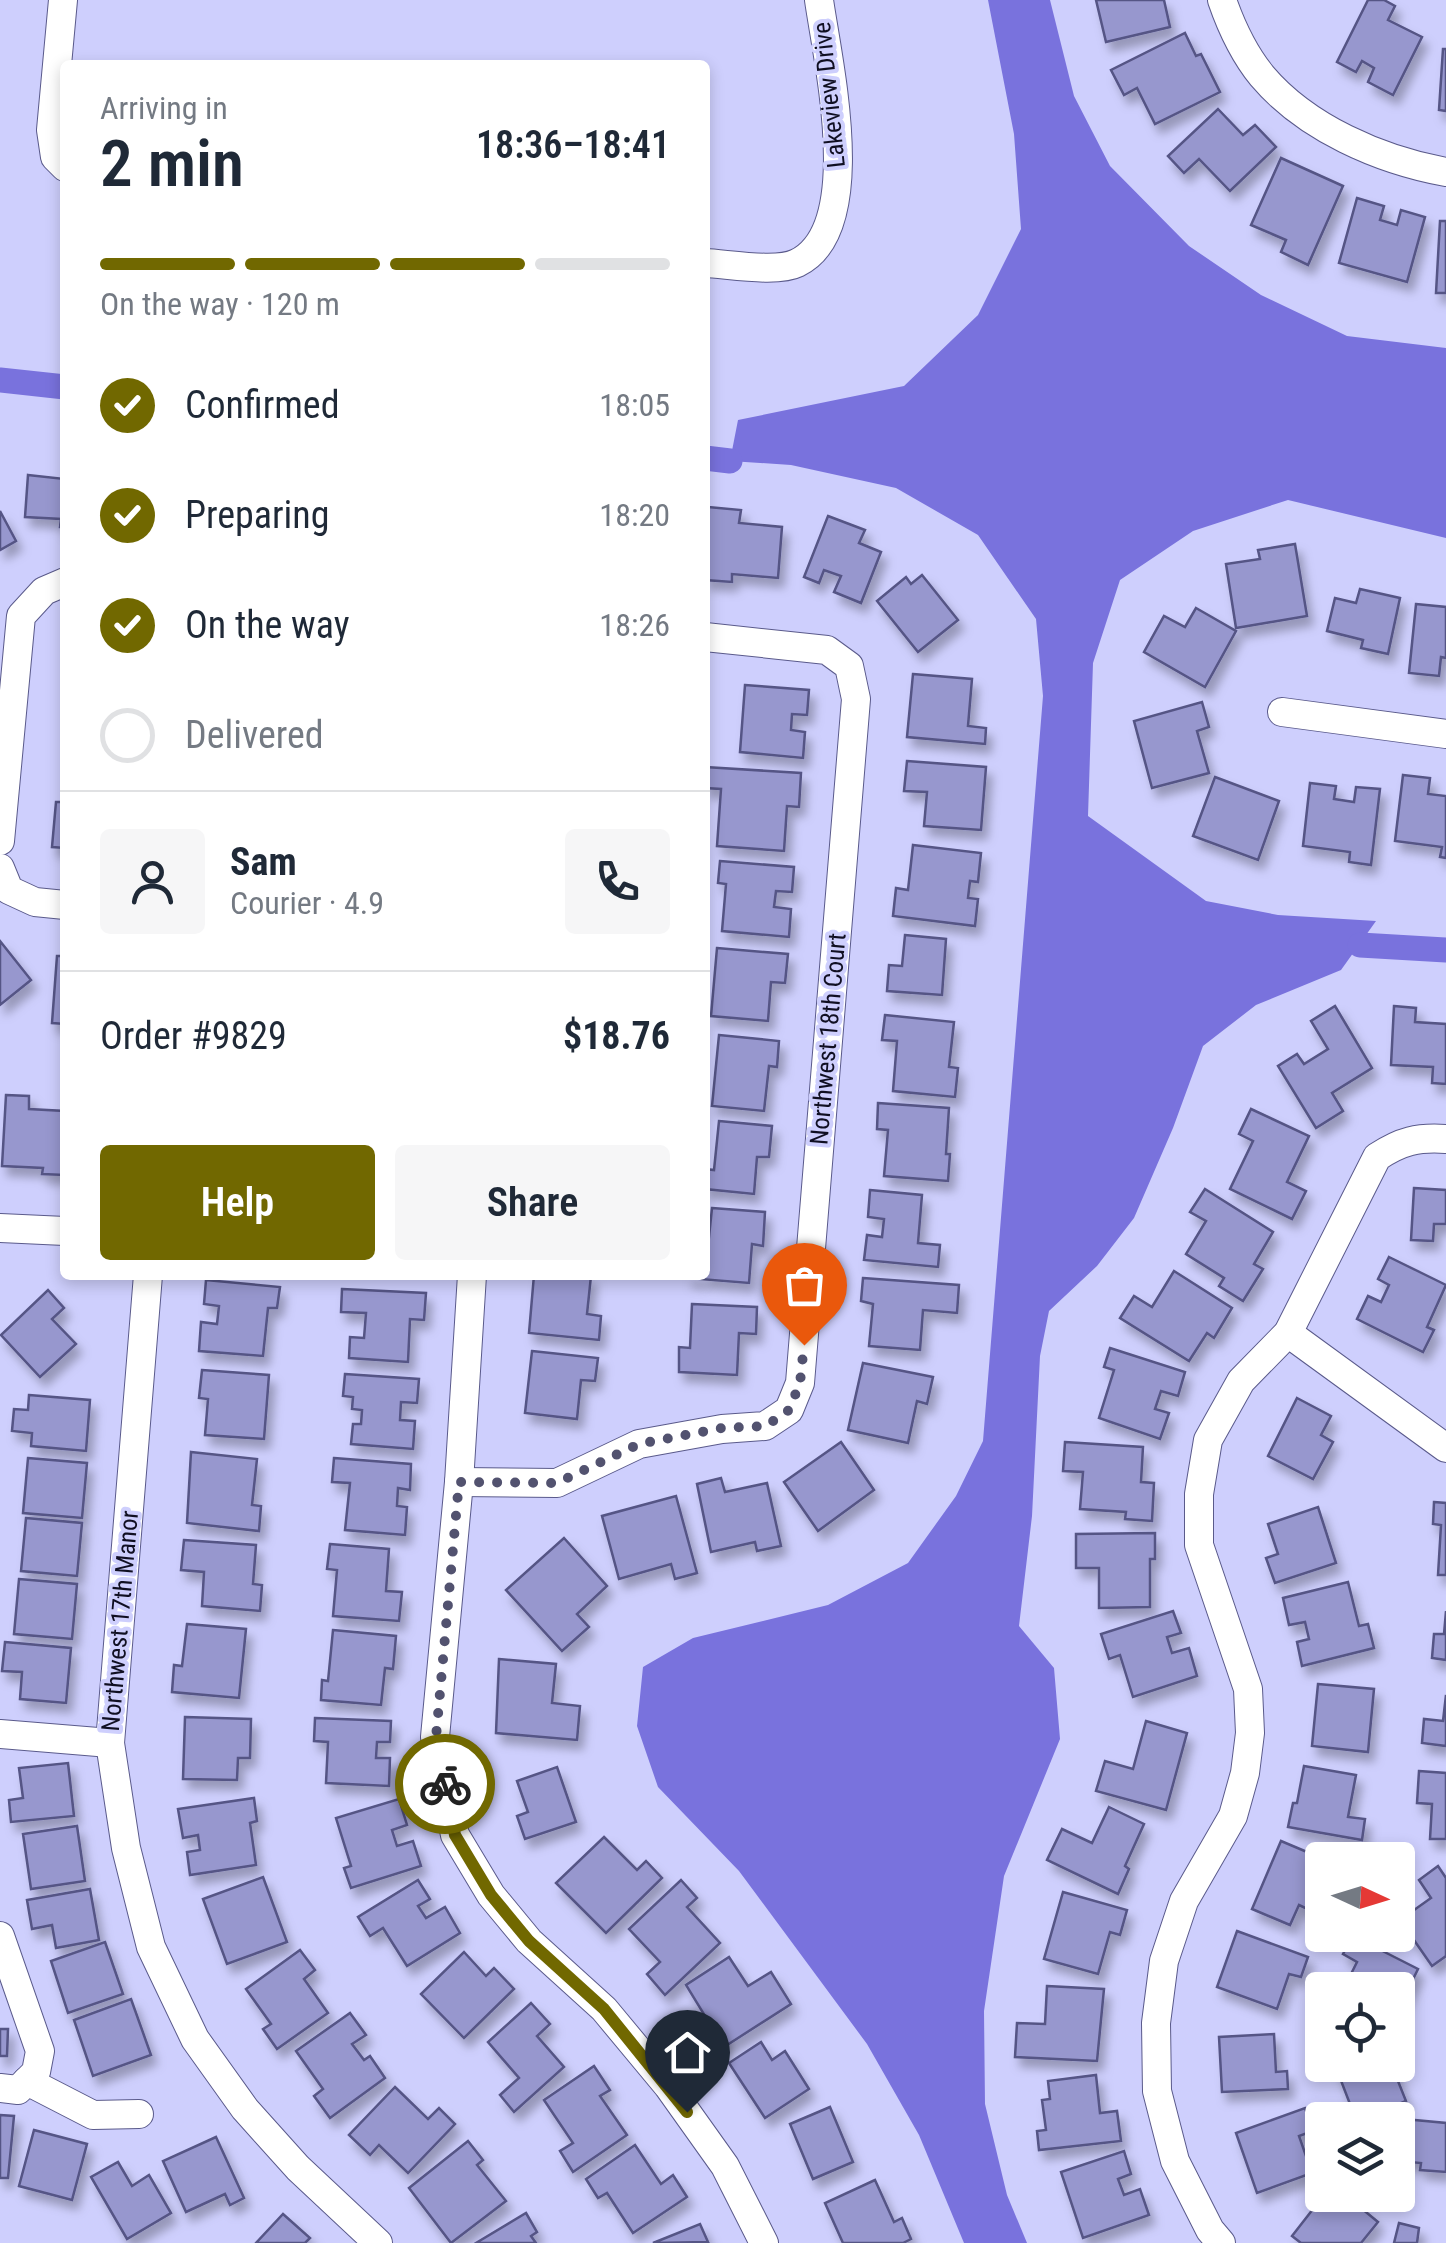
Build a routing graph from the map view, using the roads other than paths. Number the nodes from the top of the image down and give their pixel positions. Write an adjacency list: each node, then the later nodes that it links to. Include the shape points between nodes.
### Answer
1 (64, 0): 4 (street, via 51,130)
2 (819, 0): 6 (street, Lakeview Drive, via 836,127 833,215 818,250 794,266)
3 (1222, 0): 5 (street, via 1262,76 1305,113 1354,145)
4 (60, 162)
5 (1446, 172)
6 (710, 263)
7 (54, 586): 11 (street, via 21,616)
8 (710, 638): 21 (street, Northwest 18th Court, via 827,650 849,666 856,699 800,1383 789,1410 766,1426 639,1444 557,1483)
9 (1282, 712): 10 (street)
10 (1446, 734)
11 (0, 840)
12 (5, 879): 13 (street, via 35,902)
13 (60, 904)
14 (1446, 1139): 19 (street, via 1420,1137 1377,1157)
15 (0, 1228): 16 (street)
16 (60, 1232)
17 (148, 1280): 23 (street, Northwest 17th Manor)
18 (472, 1280): 21 (street)
19 (1288, 1333): 20 (street); 29 (street, via 1241,1381 1208,1440 1199,1546 1248,1690 1250,1733 1233,1816 1184,1901 1164,1961 1156,2023 1157,2091 1175,2161)
20 (1446, 1448)
21 (459, 1482): 28 (street, via 436,1737 455,1835 529,1941 604,2009 668,2086 725,2166)
22 (0, 1734): 23 (street)
23 (110, 1743): 27 (street, Northwest 17th Manor, via 126,1848 151,1947 195,2039 245,2110)
24 (0, 1936): 25 (street, via 40,2051 36,2072)
25 (13, 2085): 26 (street, via 93,2115)
26 (139, 2114)
27 (378, 2243)
28 (764, 2243)
29 (1221, 2243)

